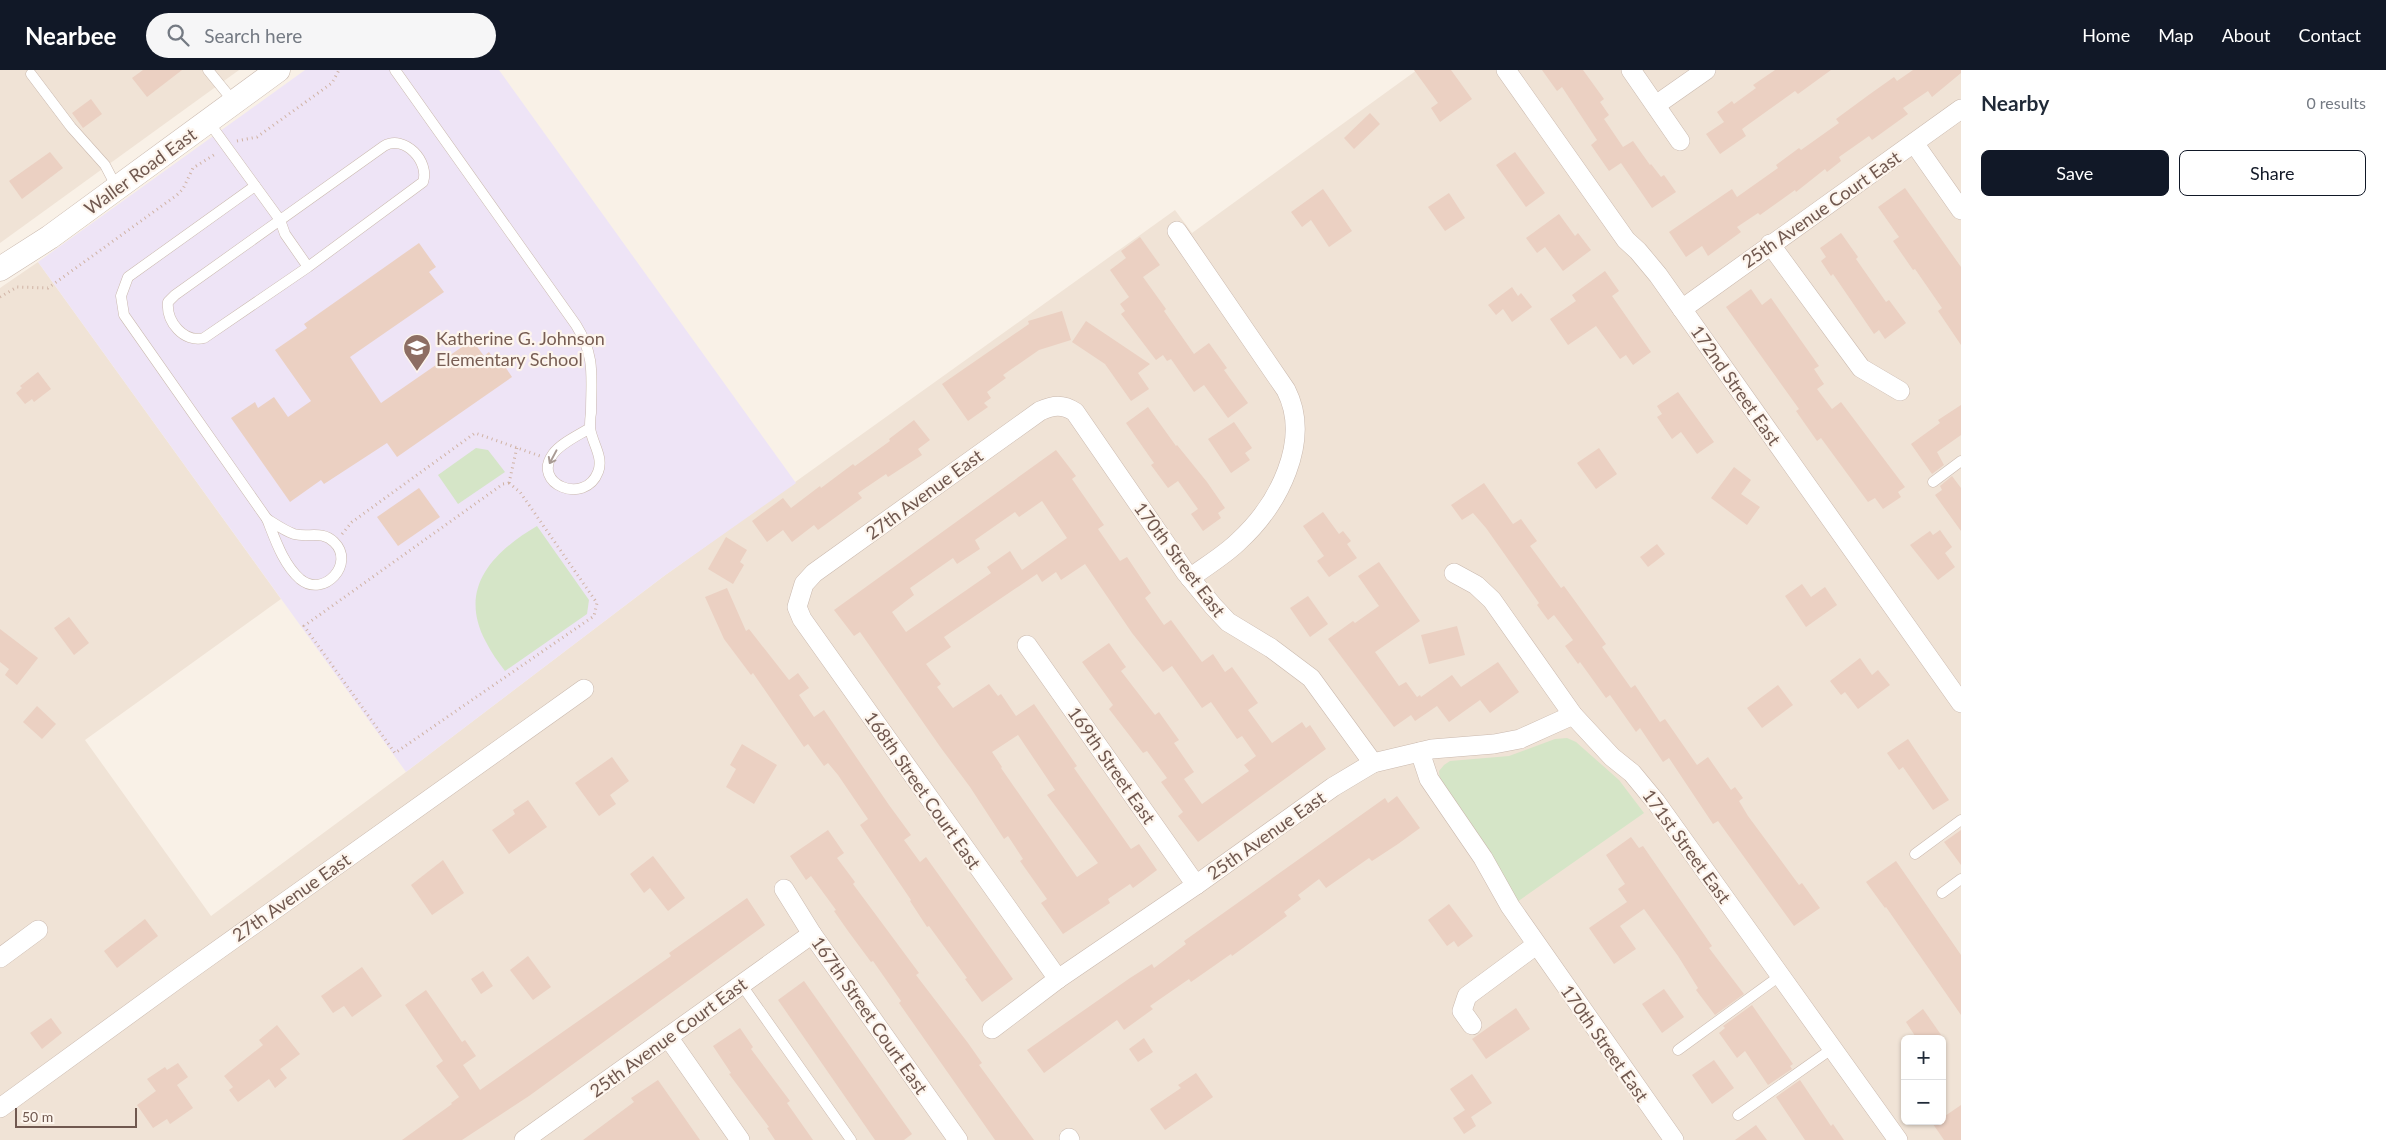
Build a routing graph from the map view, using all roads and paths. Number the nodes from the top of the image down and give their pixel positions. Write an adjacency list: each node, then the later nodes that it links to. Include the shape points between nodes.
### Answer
1 (208, 70): 9 (lane)
2 (278, 70): 9 (street, Waller Road East)
3 (339, 70): 15 (path, via 332,83 257,137 241,139)
4 (395, 70): 28 (lane, via 582,335 592,360)
5 (1506, 70): 25 (street, 172nd Street East, via 1626,240)
6 (1631, 70): 10 (street)
7 (1706, 70): 10 (street)
8 (30, 74): 17 (lane, via 70,127 105,165)
9 (234, 102): 12 (street, Waller Road East)
10 (1656, 105): 13 (street)
11 (1961, 110): 14 (street, 25th Avenue Court East)
12 (208, 121): 15 (lane); 17 (street, Waller Road East)
13 (1680, 141)
14 (1914, 143): 18 (street); 21 (street, 25th Avenue Court East)
15 (228, 148): 16 (lane); 24 (path, via 193,168 177,195 48,288 18,287)
16 (255, 186): 19 (lane); 34 (lane, via 128,277 121,296 124,315)
17 (117, 188): 23 (street, Waller Road East)
18 (1961, 210)
19 (280, 220): 22 (lane, via 285,234); 22 (lane, via 175,295 168,302 170,316 188,338 204,338); 22 (lane, via 393,141 407,145 423,165 423,182)
20 (1177, 231): 37 (street, via 1286,390 1296,420 1291,458 1265,512 1239,541)
21 (1770, 244): 25 (street, 25th Avenue Court East); 26 (street, via 1860,368)
22 (308, 267)
23 (0, 269)
24 (0, 297)
25 (1682, 309): 41 (street, 172nd Street East)
26 (1900, 391)
27 (1062, 406): 37 (street, 170th Street East, via 1075,412); 38 (street, 27th Avenue East, via 1040,411 814,573)
28 (590, 428): 30 (lane, one-way to 30, via 558,449); 30 (lane, via 599,458 598,473 591,481 575,489 557,485 549,474)
29 (518, 448): 30 (path); 33 (path); 35 (path, via 475,434 352,522)
30 (550, 459)
31 (1961, 461): 32 (lane)
32 (1932, 482)
33 (509, 483): 33 (path, via 520,492 597,603 594,616 395,753 304,626 503,484)
34 (267, 519): 35 (lane, via 294,534 322,534); 35 (lane, via 280,552 299,578 310,584 328,581 338,572 342,554)
35 (335, 542)
36 (1454, 572): 42 (street, 171st Street East, via 1476,585 1492,600)
37 (1190, 578): 44 (street, 170th Street East, via 1228,622 1311,678)
38 (798, 598): 56 (street, 168th Street Court East, via 797,607 802,619)
39 (1027, 645): 48 (street, 169th Street East)
40 (584, 689): 63 (street, 27th Avenue East)
41 (1961, 703)
42 (1573, 715): 43 (street, 25th Avenue East, via 1520,739); 55 (street, 171st Street East, via 1650,795)
43 (1420, 752): 44 (street, 25th Avenue East); 53 (street, 170th Street East, via 1429,779 1483,858)
44 (1372, 763): 48 (street, 25th Avenue East)
45 (1961, 820): 46 (lane)
46 (1915, 854)
47 (1961, 879): 50 (lane)
48 (1196, 885): 56 (street, 25th Avenue East)
49 (784, 889): 52 (street, 167th Street Court East)
50 (1942, 893)
51 (38, 930): 54 (street)
52 (812, 934): 57 (street, 25th Avenue Court East); 68 (street, 167th Street Court East)
53 (1536, 945): 58 (street, via 1467,996 1462,1010); 69 (street, 170th Street East)
54 (0, 958)
55 (1781, 975): 61 (street, 171st Street East); 62 (lane)
56 (1058, 979): 59 (street, 25th Avenue East)
57 (741, 984): 60 (street, 25th Avenue Court East); 67 (lane)
58 (1472, 1025)
59 (992, 1029)
60 (668, 1037): 65 (street, 25th Avenue Court East); 66 (street)
61 (1833, 1048): 64 (lane); 70 (street, 171st Street East)
62 (1678, 1050)
63 (0, 1108)
64 (1738, 1115)
65 (524, 1140)
66 (740, 1140)
67 (851, 1140)
68 (958, 1140)
69 (1674, 1140)
70 (1898, 1140)

